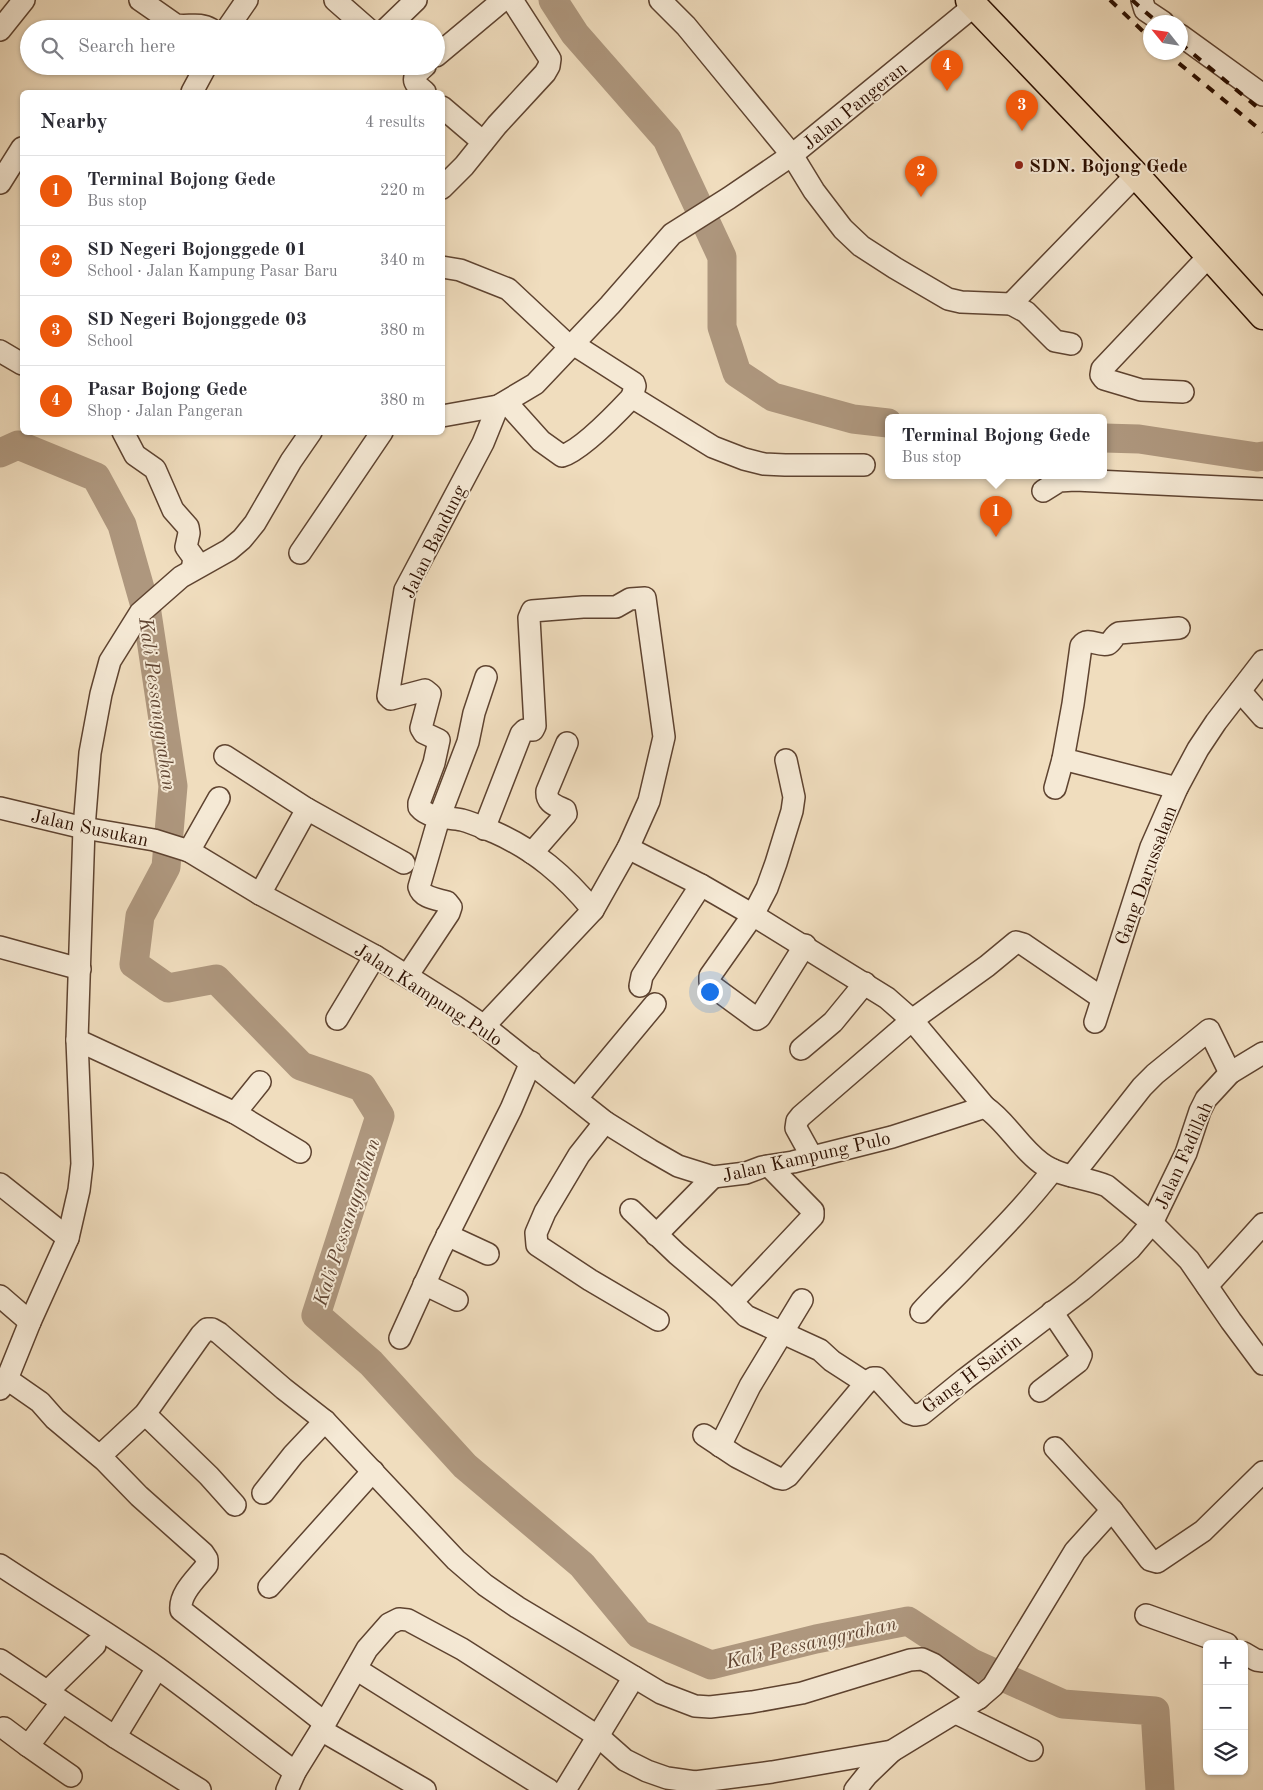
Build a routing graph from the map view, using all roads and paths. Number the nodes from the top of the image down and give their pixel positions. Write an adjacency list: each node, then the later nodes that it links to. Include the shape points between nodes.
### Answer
1 (24, 0): 16 (street)
2 (140, 0): 12 (street)
3 (247, 0): 13 (street)
4 (335, 0): 14 (street)
5 (416, 0): 15 (street)
6 (503, 0): 18 (street)
7 (512, 0): 25 (street, via 550,59 549,66)
8 (660, 0): 27 (street, via 686,26)
9 (1142, 0): 11 (street, via 1145,10)
10 (971, 3): 27 (street, Jalan Pangeran); 28 (main road)
11 (1152, 15)
12 (169, 20)
13 (233, 20)
14 (358, 20)
15 (395, 20)
16 (0, 30)
17 (1188, 41): 23 (street)
18 (445, 48)
19 (201, 75): 21 (street)
20 (415, 75): 22 (street, via 416,85)
21 (193, 90)
22 (422, 90)
23 (1263, 95)
24 (445, 110): 25 (street)
25 (483, 142): 30 (street)
26 (20, 151): 29 (street)
27 (792, 155): 33 (street, via 814,191 843,229 861,246 948,299); 36 (street, Jalan Pangeran, via 672,234)
28 (1136, 175): 31 (main road); 33 (street)
29 (1, 179)
30 (445, 185)
31 (1208, 256): 34 (main road); 37 (street, via 1102,368 1104,379 1141,390)
32 (445, 268): 36 (street, via 508,289)
33 (1011, 304): 35 (street, via 1026,312 1055,341)
34 (1263, 316)
35 (1071, 344)
36 (572, 346): 38 (street, via 634,383); 39 (street, via 535,384)
37 (1183, 392)
38 (632, 397): 39 (street, via 610,420 562,456); 44 (street, via 713,447 744,459 778,465)
39 (502, 404): 40 (street); 63 (street, Jalan Bandung, via 405,590 388,694 391,698 425,690 429,692 422,730 439,740 419,807)
40 (445, 415)
41 (125, 435): 48 (street, via 135,455 155,469 173,510 188,527 186,547 194,558)
42 (309, 435): 48 (street, via 255,524 242,539)
43 (380, 435): 47 (street)
44 (864, 465)
45 (1263, 489): 46 (street, via 1075,480 1059,481)
46 (1044, 491)
47 (300, 553)
48 (187, 574): 64 (street, via 140,613 110,661 90,752)
49 (1179, 628): 56 (street, via 1119,632 1107,644 1082,643)
50 (1263, 661): 52 (street, Gang Darussalam)
51 (486, 677): 63 (street, via 468,742)
52 (1240, 691): 53 (street); 59 (street, Gang Darussalam, via 1198,749)
53 (1263, 717)
54 (567, 742): 68 (street, via 546,797 566,814)
55 (225, 756): 62 (street)
56 (1064, 759): 58 (street); 59 (street)
57 (786, 760): 73 (street, via 794,797 792,811 767,888)
58 (1055, 788)
59 (1178, 788): 81 (street, Gang Darussalam, via 1151,847)
60 (219, 798): 67 (street)
61 (0, 808): 64 (street, Jalan Susukan)
62 (307, 809): 69 (street); 71 (street)
63 (438, 818): 65 (street, via 464,821); 78 (street, via 419,887 424,895 447,902 451,907)
64 (84, 828): 67 (street, Jalan Susukan, via 154,840); 77 (street)
65 (484, 829): 66 (street, via 520,734 533,730 535,726 529,618 532,612 616,607 630,599 645,598 664,736 648,801); 68 (street)
66 (628, 848): 70 (street); 72 (street)
67 (185, 849): 71 (street, Jalan Kampung Pulo)
68 (532, 853): 72 (street, via 573,885)
69 (404, 862)
70 (701, 885): 73 (street); 80 (street, via 642,976)
71 (260, 894): 76 (street, Jalan Kampung Pulo)
72 (593, 910): 86 (street)
73 (753, 914): 74 (street); 74 (street, via 710,976 710,982 757,1019)
74 (805, 945): 79 (street)
75 (0, 947): 77 (street)
76 (376, 956): 78 (street, Jalan Kampung Pulo); 83 (street)
77 (80, 969): 87 (street)
78 (407, 976): 86 (street, Jalan Kampung Pulo)
79 (865, 983): 84 (street); 88 (street, via 833,1022)
80 (640, 986)
81 (1102, 998): 84 (street, via 1016,942); 85 (street, Gang Darussalam)
82 (654, 1004): 93 (street)
83 (337, 1019)
84 (912, 1020): 94 (street); 98 (street, via 797,1121 796,1128)
85 (1095, 1022)
86 (484, 1026): 90 (street, Jalan Kampung Pulo)
87 (77, 1040): 95 (street); 108 (street, via 82,1164)
88 (801, 1049)
89 (1263, 1053): 91 (street, Jalan Fadillah)
90 (532, 1062): 93 (street, Jalan Kampung Pulo); 106 (street)
91 (1230, 1073): 100 (street, via 1209,1030 1154,1074); 104 (street, Jalan Fadillah, via 1206,1099 1186,1153)
92 (260, 1082): 95 (street)
93 (576, 1099): 96 (street, Jalan Kampung Pulo)
94 (985, 1107): 98 (street, Jalan Kampung Pulo, via 892,1137); 100 (street, via 1040,1162)
95 (235, 1113): 97 (street)
96 (605, 1122): 101 (street, Jalan Kampung Pulo, via 678,1166); 118 (street, via 579,1155 545,1212 536,1232 537,1245)
97 (300, 1152)
98 (812, 1157): 99 (street, Jalan Kampung Pulo)
99 (769, 1166): 101 (street, Jalan Kampung Pulo); 115 (street, via 813,1211 813,1216)
100 (1063, 1173): 104 (street, via 1107,1186); 116 (street, via 1030,1200)
101 (712, 1177): 107 (street)
102 (0, 1184): 108 (street)
103 (631, 1210): 107 (street)
104 (1152, 1224): 111 (street, via 1189,1260); 117 (street, Gang H Sairin, via 1130,1250)
105 (1263, 1224): 111 (street)
106 (447, 1235): 109 (street); 110 (street)
107 (656, 1235): 115 (street)
108 (68, 1238): 119 (street)
109 (488, 1254)
110 (424, 1284): 113 (street); 121 (street)
111 (1207, 1286): 122 (street)
112 (0, 1296): 119 (street)
113 (457, 1300)
114 (802, 1300): 120 (street)
115 (732, 1302): 120 (street, via 746,1316)
116 (921, 1312)
117 (1052, 1312): 123 (street, Gang H Sairin, via 922,1414 915,1416 909,1413 877,1378); 125 (street, via 1081,1355 1078,1362)
118 (658, 1320)
119 (30, 1322): 124 (street)
120 (782, 1334): 123 (street, via 820,1350); 123 (street, via 712,1441 737,1457 784,1479)
121 (400, 1338)
122 (1263, 1364)
123 (866, 1383)
124 (4, 1384): 129 (street, via 40,1402 55,1419)
125 (1040, 1390)
126 (145, 1414): 127 (street, via 207,1328 219,1333); 129 (street); 133 (street)
127 (325, 1420): 130 (street); 132 (street)
128 (1055, 1448): 134 (street)
129 (100, 1456): 149 (street, via 207,1559 207,1565 183,1596 181,1610)
130 (373, 1472): 136 (street); 145 (street, via 456,1560 485,1585)
131 (1263, 1472): 134 (street, via 1203,1531 1157,1562 1150,1560)
132 (263, 1493)
133 (234, 1505)
134 (1112, 1510): 146 (street, via 1075,1551 1010,1660)
135 (0, 1565): 143 (street)
136 (268, 1587)
137 (1146, 1615): 138 (street)
138 (1216, 1640)
139 (96, 1645): 147 (street)
140 (1248, 1655): 142 (street)
141 (0, 1660): 147 (street)
142 (1263, 1661)
143 (158, 1668): 151 (street); 157 (street)
144 (356, 1669): 149 (street); 152 (street, via 367,1649 389,1624 399,1619 408,1620 462,1649); 160 (street)
145 (634, 1677): 146 (street, via 681,1702 710,1707 802,1693 922,1659); 152 (street)
146 (986, 1692): 148 (street)
147 (55, 1697): 151 (street); 153 (street)
148 (956, 1713): 154 (street); 155 (street)
149 (323, 1727): 157 (street); 159 (street)
150 (4, 1728): 153 (street)
151 (115, 1737): 158 (street)
152 (599, 1737): 155 (street, via 625,1760 667,1778 694,1782); 161 (street)
153 (28, 1746): 156 (street)
154 (1032, 1750)
155 (892, 1751): 162 (street)
156 (71, 1776)
157 (291, 1781)
158 (200, 1790)
159 (425, 1790)
160 (549, 1790)
161 (565, 1790)
162 (855, 1790)

